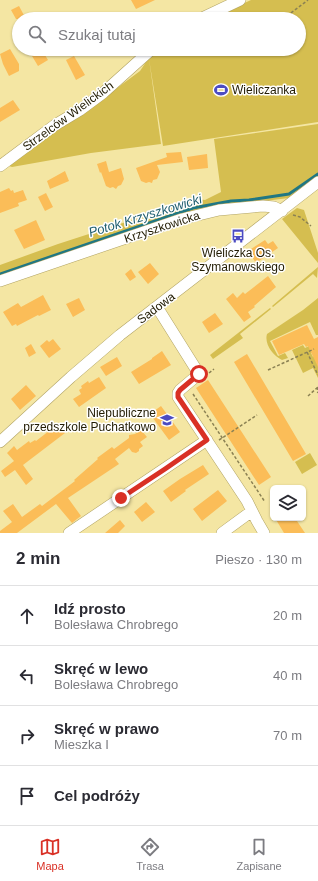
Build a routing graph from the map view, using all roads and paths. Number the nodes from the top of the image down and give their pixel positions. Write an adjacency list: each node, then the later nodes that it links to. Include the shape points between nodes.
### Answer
1 (240, 0): 3 (street)
2 (308, 0): 4 (path)
3 (215, 12)
4 (292, 12)
5 (144, 56): 6 (street, Strzelców Wielickich, via 103,93)
6 (0, 166)
7 (318, 182): 8 (street, Sadowa)
8 (285, 212): 9 (path, via 300,217); 10 (street, Krzyszkowicka, via 264,206 200,214); 11 (street, Sadowa)
9 (311, 226)
10 (0, 281)
11 (157, 306): 25 (street, via 199,374 180,390 178,397); 27 (street, Sadowa, via 98,353)
12 (307, 347): 14 (path)
13 (314, 349): 14 (path)
14 (308, 351): 16 (path); 18 (path)
15 (290, 355): 16 (path)
16 (291, 358): 17 (path)
17 (268, 370)
18 (318, 375)
19 (318, 387): 20 (path); 22 (path)
20 (318, 393)
21 (193, 394): 24 (path)
22 (308, 396)
23 (257, 415): 24 (path)
24 (223, 437): 26 (path); 28 (path)
25 (207, 440): 29 (street); 30 (street)
26 (219, 440)
27 (0, 442)
28 (265, 502)
29 (252, 511): 31 (street); 32 (street)
30 (69, 533)
31 (222, 533)
32 (264, 533)

